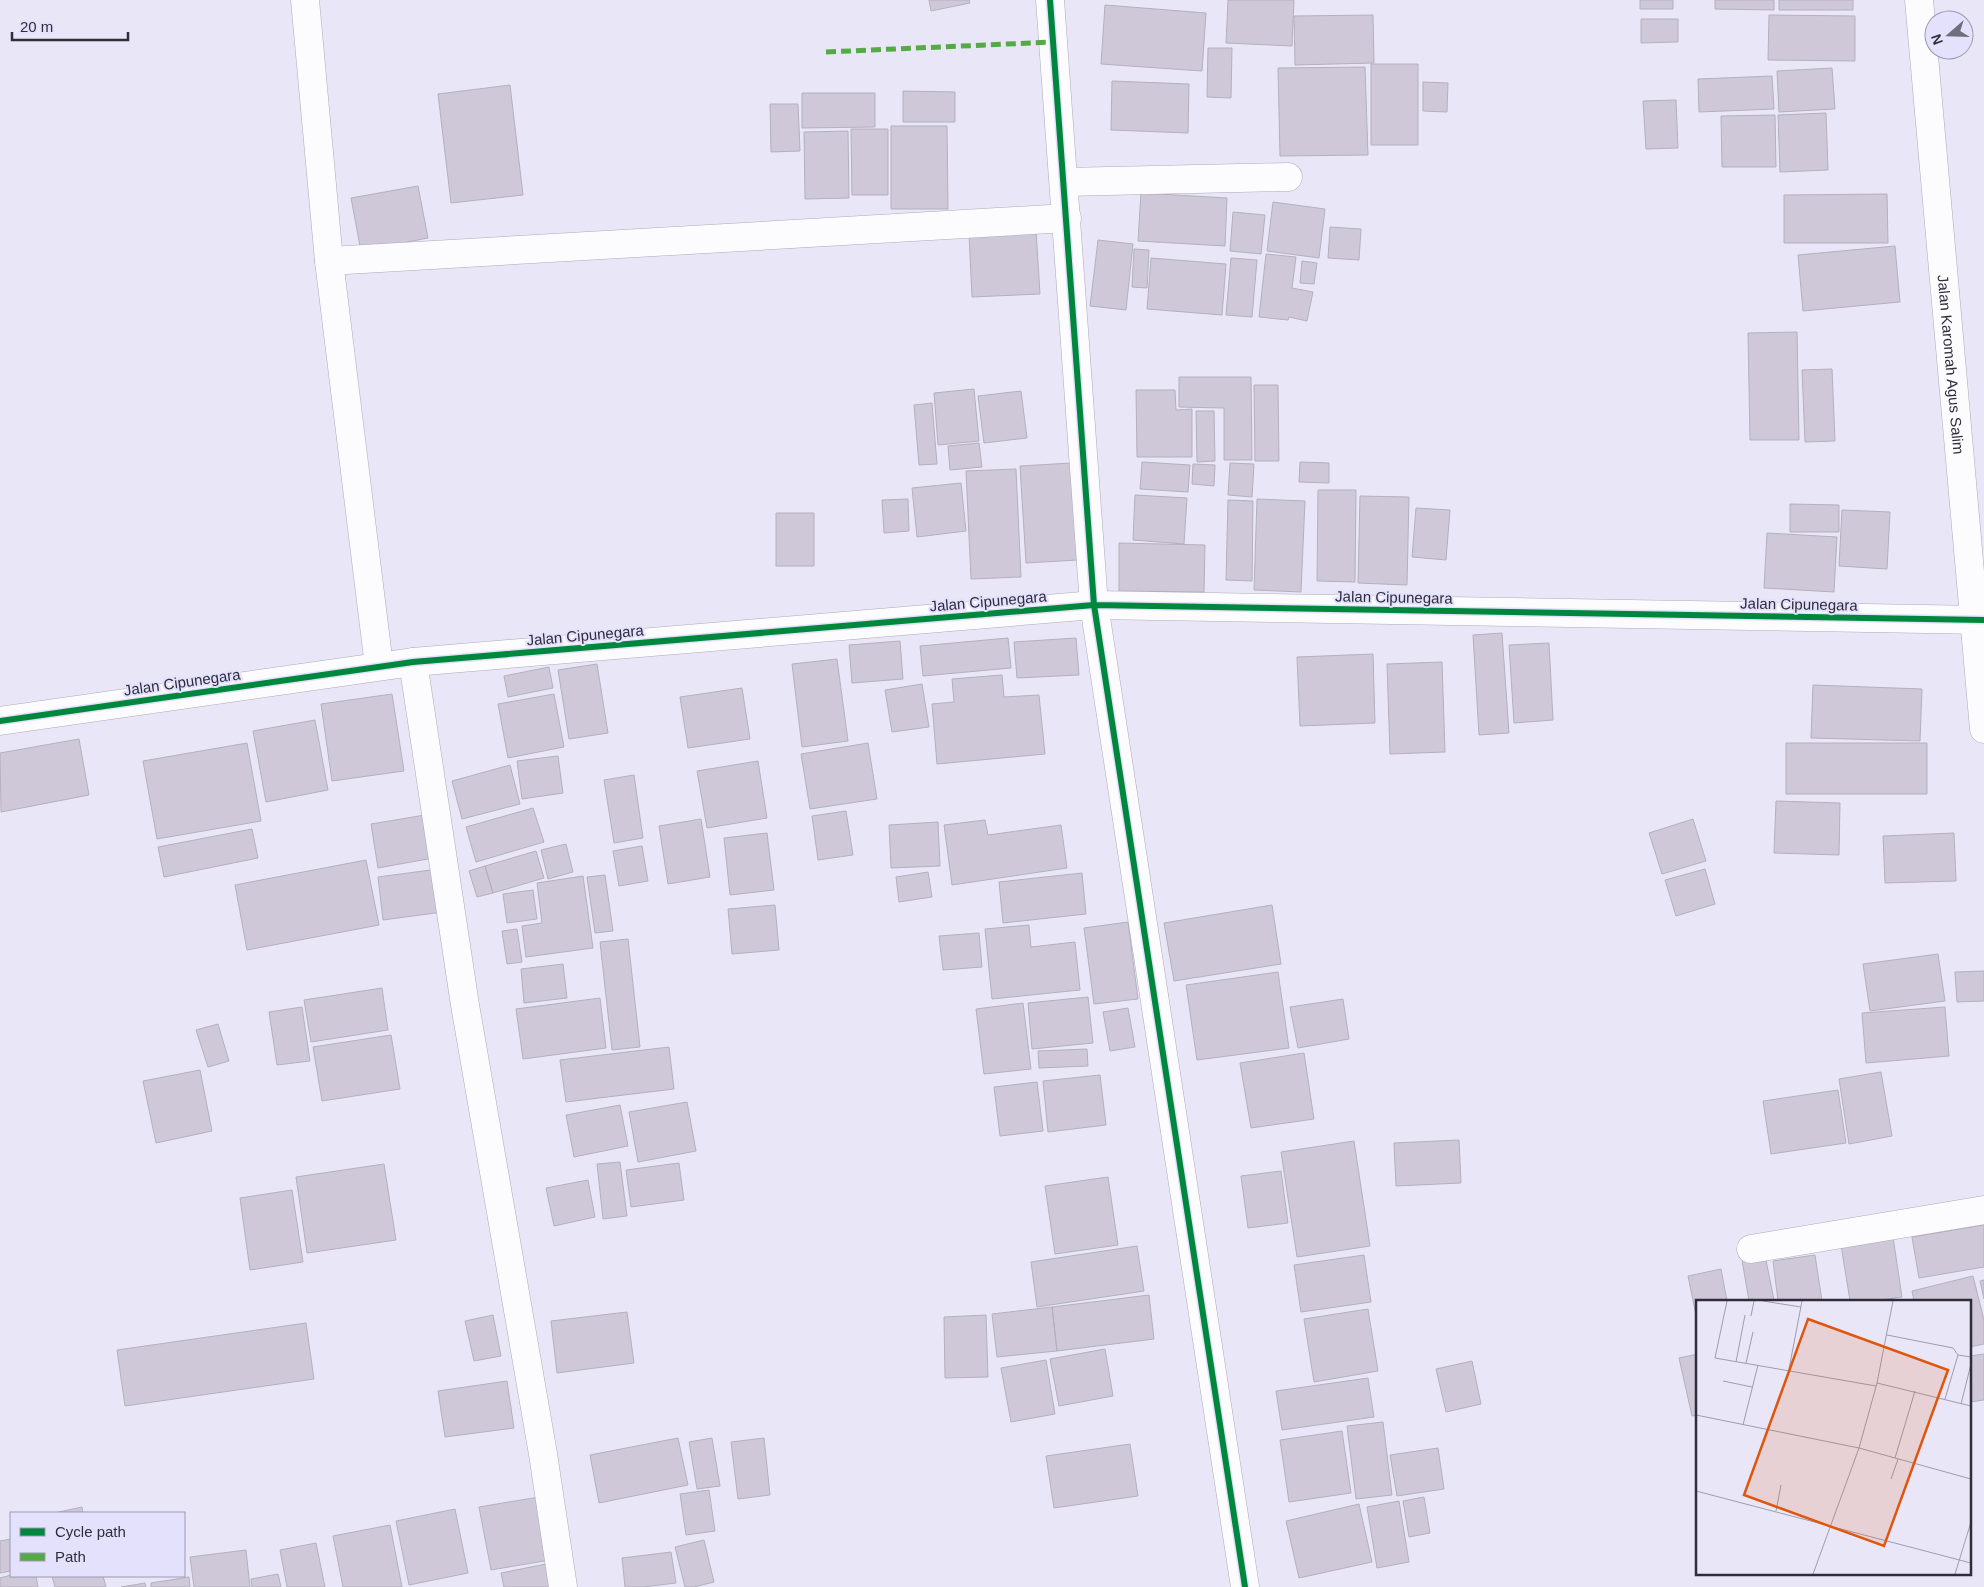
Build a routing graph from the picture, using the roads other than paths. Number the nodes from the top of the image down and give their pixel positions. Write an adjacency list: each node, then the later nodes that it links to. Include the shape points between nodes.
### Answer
1 (305, 0): 7 (street)
2 (1050, 0): 5 (street)
3 (1919, 0): 9 (street, Jalan Karomah Agus Salim)
4 (1288, 177): 5 (street)
5 (1064, 182): 6 (street)
6 (1067, 218): 7 (street); 8 (street)
7 (329, 261): 11 (street)
8 (1094, 605): 9 (street, Jalan Cipunegara); 10 (street, Jalan Cipunegara); 17 (street)
9 (1979, 620): 13 (street, Jalan Karomah Agus Salim)
10 (413, 662): 11 (street, Jalan Cipunegara); 16 (street, via 465,1005)
11 (379, 666): 12 (street, Jalan Cipunegara)
12 (0, 721)
13 (1984, 729)
14 (1984, 1210): 15 (street)
15 (1751, 1249)
16 (563, 1587)
17 (1245, 1587)

